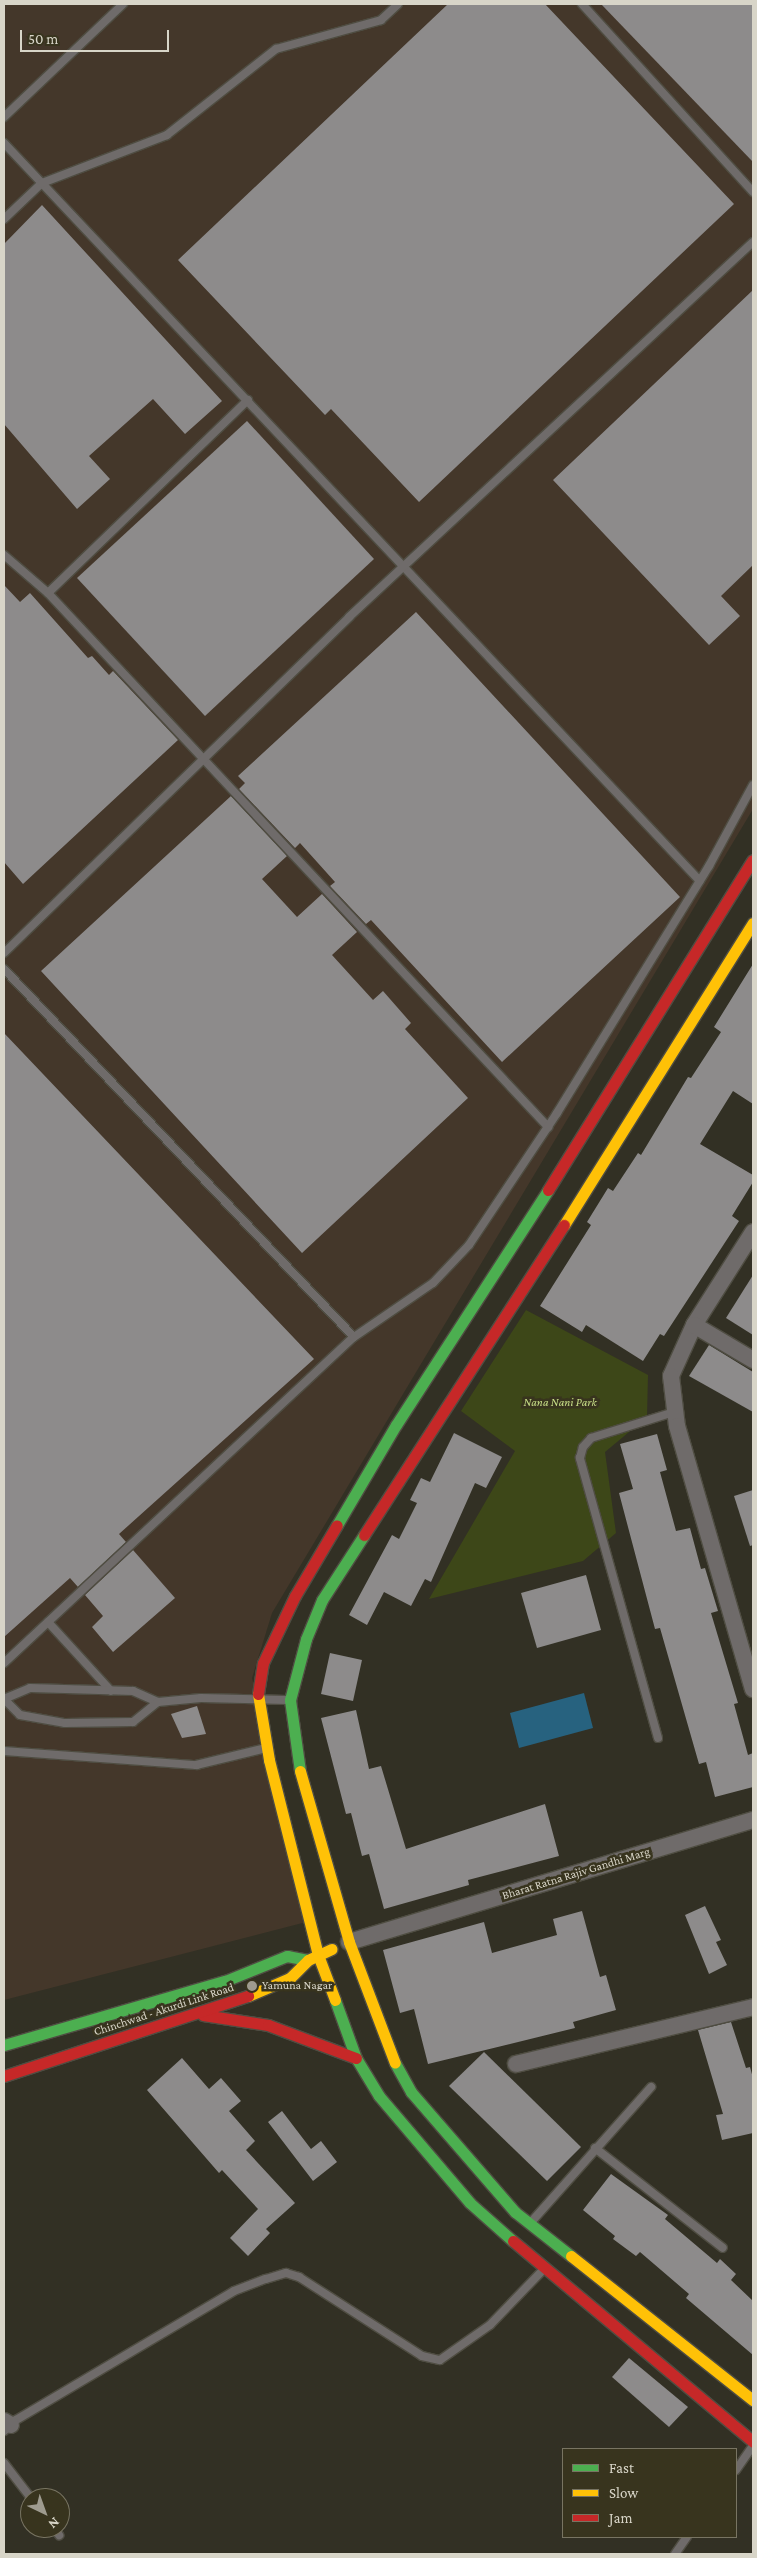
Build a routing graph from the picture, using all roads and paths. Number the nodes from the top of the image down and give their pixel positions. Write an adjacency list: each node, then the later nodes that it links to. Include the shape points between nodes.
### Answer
1 (123, 4): 4 (lane)
2 (398, 4): 6 (lane, via 382,20 276,48 167,135)
3 (582, 4): 7 (lane)
4 (4, 117)
5 (4, 143): 6 (lane)
6 (42, 183): 8 (lane); 10 (lane)
7 (753, 192)
8 (4, 219)
9 (753, 242): 12 (lane)
10 (248, 400): 12 (lane); 13 (lane)
11 (4, 555): 13 (lane)
12 (405, 565): 14 (lane); 17 (lane)
13 (48, 593): 14 (lane)
14 (204, 758): 19 (lane); 21 (lane)
15 (753, 785): 17 (lane)
16 (753, 860): 32 (main road, via 618,1082 396,1425 294,1596 263,1663)
17 (700, 881): 21 (lane)
18 (753, 923): 34 (main road, via 645,1100 322,1600 306,1639)
19 (4, 953)
20 (4, 969): 24 (lane)
21 (548, 1127): 24 (lane, via 469,1245 433,1283)
22 (753, 1232): 23 (street)
23 (694, 1325): 25 (street); 26 (street, via 671,1376)
24 (354, 1337): 27 (lane)
25 (753, 1360)
26 (674, 1412): 28 (street); 36 (lane, via 591,1438 583,1447 580,1458)
27 (48, 1622): 29 (lane); 31 (lane)
28 (749, 1652): 30 (street)
29 (4, 1663)
30 (753, 1689)
31 (111, 1691): 33 (lane, via 30,1688); 35 (lane, via 133,1691)
32 (258, 1697): 34 (lane); 35 (lane); 37 (main road)
33 (4, 1699): 35 (lane, via 20,1715 65,1723 133,1722)
34 (290, 1700): 40 (main road, via 289,1747)
35 (158, 1702)
36 (658, 1738)
37 (271, 1748): 38 (lane, via 196,1765); 41 (main road)
38 (4, 1752)
39 (753, 1820): 40 (street, Bharat Ratna Rajiv Gandhi Marg)
40 (349, 1942): 41 (main road); 50 (main road, via 387,2049 411,2092 515,2212)
41 (313, 1958): 43 (main road, Chinchwad - Akurdi Link Road, via 290,1978); 44 (main road, Chinchwad - Akurdi Link Road, via 287,1956 225,1981); 45 (main road)
42 (753, 2007): 46 (street)
43 (199, 2015): 45 (main road, via 268,2025); 47 (main road, Chinchwad - Akurdi Link Road)
44 (4, 2045)
45 (356, 2058): 52 (main road, via 379,2096 470,2203)
46 (516, 2064)
47 (4, 2076)
48 (651, 2087): 49 (lane)
49 (595, 2148): 50 (lane); 51 (lane)
50 (530, 2224): 53 (main road)
51 (723, 2248)
52 (546, 2268): 54 (lane, via 490,2325 440,2360 422,2356 299,2277 286,2273 234,2291); 55 (main road)
53 (753, 2400)
54 (6, 2426)
55 (753, 2442)
56 (753, 2446): 58 (lane)
57 (4, 2463): 59 (lane)
58 (737, 2469)
59 (23, 2488)
60 (686, 2538): 61 (lane)
61 (675, 2554)

